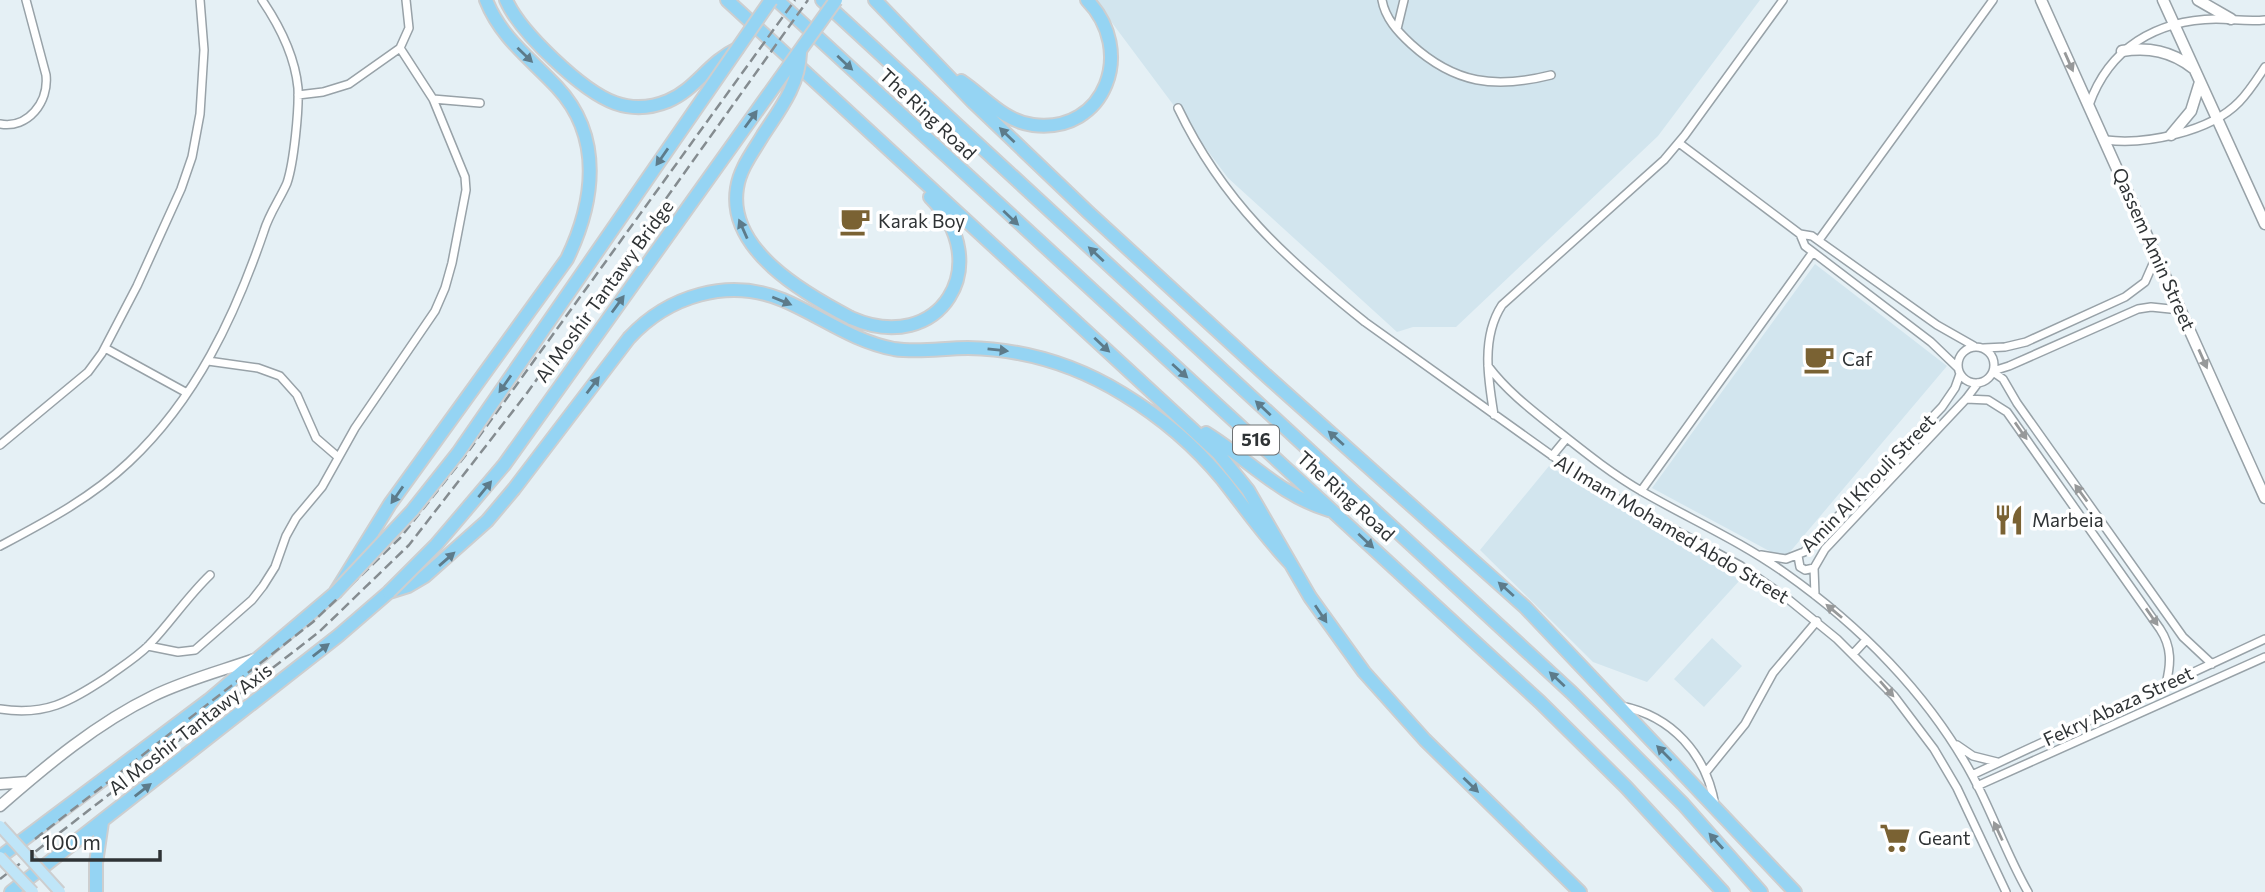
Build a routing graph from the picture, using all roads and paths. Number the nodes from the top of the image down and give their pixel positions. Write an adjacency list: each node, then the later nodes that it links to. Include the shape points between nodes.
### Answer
1 (26, 0): 40 (street, via 46,75 45,93 26,120)
2 (200, 0): 52 (street, via 204,50 192,157 178,197)
3 (262, 0): 34 (street, via 288,51)
4 (406, 0): 25 (street, via 409,28)
5 (486, 0): 77 (highway, one-way to 77, via 503,33 557,87 578,116 590,162 586,211 560,271 398,494)
6 (506, 0): 26 (highway, via 516,18 557,62 597,93 621,104 648,106 674,99 716,61)
7 (727, 0): 44 (highway, 516)
8 (771, 0): 26 (highway, Al Moshir Tantawy Bridge, bridge)
9 (777, 0): 69 (highway, The Ring Road / 516, one-way to 69)
10 (846, 0): 20 (highway, bridge)
11 (875, 0): 31 (highway, The Ring Road / 516)
12 (1087, 0): 31 (highway, via 1110,35 1112,63 1104,89 1086,110 1061,123 1043,126 1016,121)
13 (1382, 0): 24 (street)
14 (1404, 0): 24 (street)
15 (1783, 0): 43 (street)
16 (1993, 0): 47 (street)
17 (2041, 0): 37 (main road, Qassem Amin Street, one-way to 37)
18 (2163, 0): 23 (main road)
19 (2198, 0): 21 (main road)
20 (830, 2): 28 (highway, Al Moshir Tantawy Bridge, bridge); 108 (highway, The Ring Road / 516, one-way to 20, via 1661,781 1556,677)
21 (2231, 19): 22 (street); 23 (street)
22 (2265, 20)
23 (2175, 25): 27 (street); 30 (main road)
24 (1397, 29): 32 (street, via 1424,54 1465,78 1504,82)
25 (400, 48): 34 (street, via 340,88); 35 (street)
26 (737, 49): 77 (highway, Al Moshir Tantawy Bridge, one-way to 77, bridge, via 458,453 412,511)
27 (2122, 51): 30 (main road, via 2154,50); 37 (street, via 2102,76)
28 (800, 52): 44 (highway, one-way to 28, bridge, via 950,222 959,248 958,273 953,289 932,315 900,328 881,328 851,318 768,262 745,236 737,212 741,171 792,90); 76 (highway, Al Moshir Tantawy Bridge, one-way to 28, bridge, via 504,465)
29 (2265, 67): 39 (street, via 2238,104)
30 (2196, 70): 33 (main road)
31 (945, 73): 88 (highway, The Ring Road / 516, one-way to 31, via 1525,607 1166,284)
32 (1551, 75)
33 (2201, 81): 39 (main road); 41 (main road, via 2191,111)
34 (298, 95): 54 (street, via 288,179 229,322)
35 (433, 99): 36 (street); 66 (street, via 465,177 449,276 429,321)
36 (480, 103)
37 (2089, 105): 42 (main road, Qassem Amin Street)
38 (1178, 108): 61 (street, Al Imam Mohamed Abdo Street, via 1223,186 1264,234 1364,322)
39 (2217, 117): 41 (street); 45 (main road)
40 (0, 124)
41 (2171, 135): 42 (street, via 2139,142)
42 (2106, 140): 49 (main road, Qassem Amin Street)
43 (1679, 143): 46 (street); 55 (street, via 1502,305 1490,328)
44 (891, 151): 62 (highway, 516, one-way to 62)
45 (2265, 224)
46 (1800, 234): 47 (street); 48 (street, via 1802,243)
47 (1819, 240): 51 (street)
48 (1813, 252): 56 (street, via 1931,342); 67 (street)
49 (2157, 256): 50 (main road, Qassem Amin Street); 53 (street, via 2145,282 2125,298 2026,342)
50 (2180, 310): 57 (street, via 2138,309); 68 (main road, Qassem Amin Street, one-way to 68)
51 (1973, 346): 53 (street); 56 (street, via 1960,355)
52 (105, 348): 59 (street); 64 (street, via 88,372)
53 (1984, 348): 57 (street, via 1993,357)
54 (208, 361): 59 (street); 66 (street, via 280,376 297,395 316,438)
55 (1488, 366): 61 (street); 63 (street, Al Imam Mohamed Abdo Street, via 1520,402)
56 (1959, 371): 58 (street, via 1968,381); 72 (street, Amin Al Khouli Street, via 1955,388 1942,407)
57 (1993, 371): 58 (street); 86 (street, one-way to 57, via 2183,637)
58 (1978, 383): 60 (street, Amin Al Khouli Street)
59 (187, 393): 70 (street, via 142,450 116,474)
60 (1966, 399): 74 (street, Amin Al Khouli Street, via 1825,549); 87 (street, one-way to 87, via 1988,400 2007,412 2161,629 2170,655)
61 (1493, 415): 65 (street, Al Imam Mohamed Abdo Street)
62 (1187, 423): 69 (highway, via 1290,494); 73 (highway, 516, via 1248,490)
63 (1566, 439): 65 (street); 67 (street, Al Imam Mohamed Abdo Street)
64 (0, 445)
65 (1552, 456): 79 (street, Al Imam Mohamed Abdo Street, via 1606,493 1741,566)
66 (338, 457): 82 (street, via 322,487 290,527 275,567 252,600 195,650 177,652)
67 (1641, 491): 71 (street, Al Imam Mohamed Abdo Street)
68 (2265, 498)
69 (1336, 512): 107 (highway, The Ring Road / 516, one-way to 107, via 1583,744)
70 (0, 546)
71 (1756, 553): 72 (street, Amin Al Khouli Street, via 1782,559); 78 (street, Al Imam Mohamed Abdo Street)
72 (1798, 556): 74 (street, via 1800,567)
73 (1290, 562): 76 (highway, one-way to 73, via 425,576 487,521 637,329 677,302 723,291 770,296 848,335 885,347 1006,351 1089,375 1138,404 1183,439); 106 (highway, 516, one-way to 106, via 1327,623 1384,695)
74 (1814, 568): 78 (street, Amin Al Khouli Street)
75 (211, 575): 82 (street)
76 (389, 592): 99 (highway, Al Moshir Tantawy Axis, one-way to 76)
77 (335, 593): 84 (highway, Al Moshir Tantawy Axis)
78 (1815, 596): 81 (street, Al Imam Mohamed Abdo Street, one-way to 78)
79 (1817, 621): 83 (street, Al Imam Mohamed Abdo Street); 92 (street, via 1773,673 1750,717)
80 (2265, 639): 86 (street, Fekry Abaza Street)
81 (1866, 640): 83 (street); 90 (street, Al Imam Mohamed Abdo Street, via 1908,684)
82 (148, 646): 89 (street, via 68,702 31,711)
83 (1853, 654): 110 (street, Al Imam Mohamed Abdo Street, one-way to 110, via 1905,709 1943,762)
84 (262, 657): 94 (main road, via 137,704); 101 (highway, Al Moshir Tantawy Axis)
85 (2265, 657): 96 (street, Fekry Abaza Street)
86 (2211, 664): 87 (street, Fekry Abaza Street)
87 (2166, 684): 91 (street, Fekry Abaza Street)
88 (1617, 705): 92 (street, via 1668,726); 97 (highway, The Ring Road / 516, one-way to 88)
89 (0, 709)
90 (1951, 740): 91 (street, via 1973,756); 93 (street, Al Imam Mohamed Abdo Street)
91 (1997, 762): 93 (street, Fekry Abaza Street)
92 (1706, 772): 97 (street)
93 (1972, 775): 96 (street, Al Imam Mohamed Abdo Street)
94 (28, 782): 95 (main road); 98 (main road)
95 (0, 784)
96 (1978, 786): 111 (street, Al Imam Mohamed Abdo Street, one-way to 96)
97 (1715, 805): 109 (highway, The Ring Road / 516)
98 (0, 806)
99 (102, 822): 102 (highway, Al Moshir Tantawy Axis); 105 (highway)
100 (0, 825): 104 (main road, bridge)
101 (0, 857): 103 (main road, bridge)
102 (11, 892)
103 (33, 892)
104 (60, 892)
105 (96, 892)
106 (1580, 892)
107 (1723, 892)
108 (1762, 892)
109 (1795, 892)
110 (2006, 892)
111 (2028, 892)

